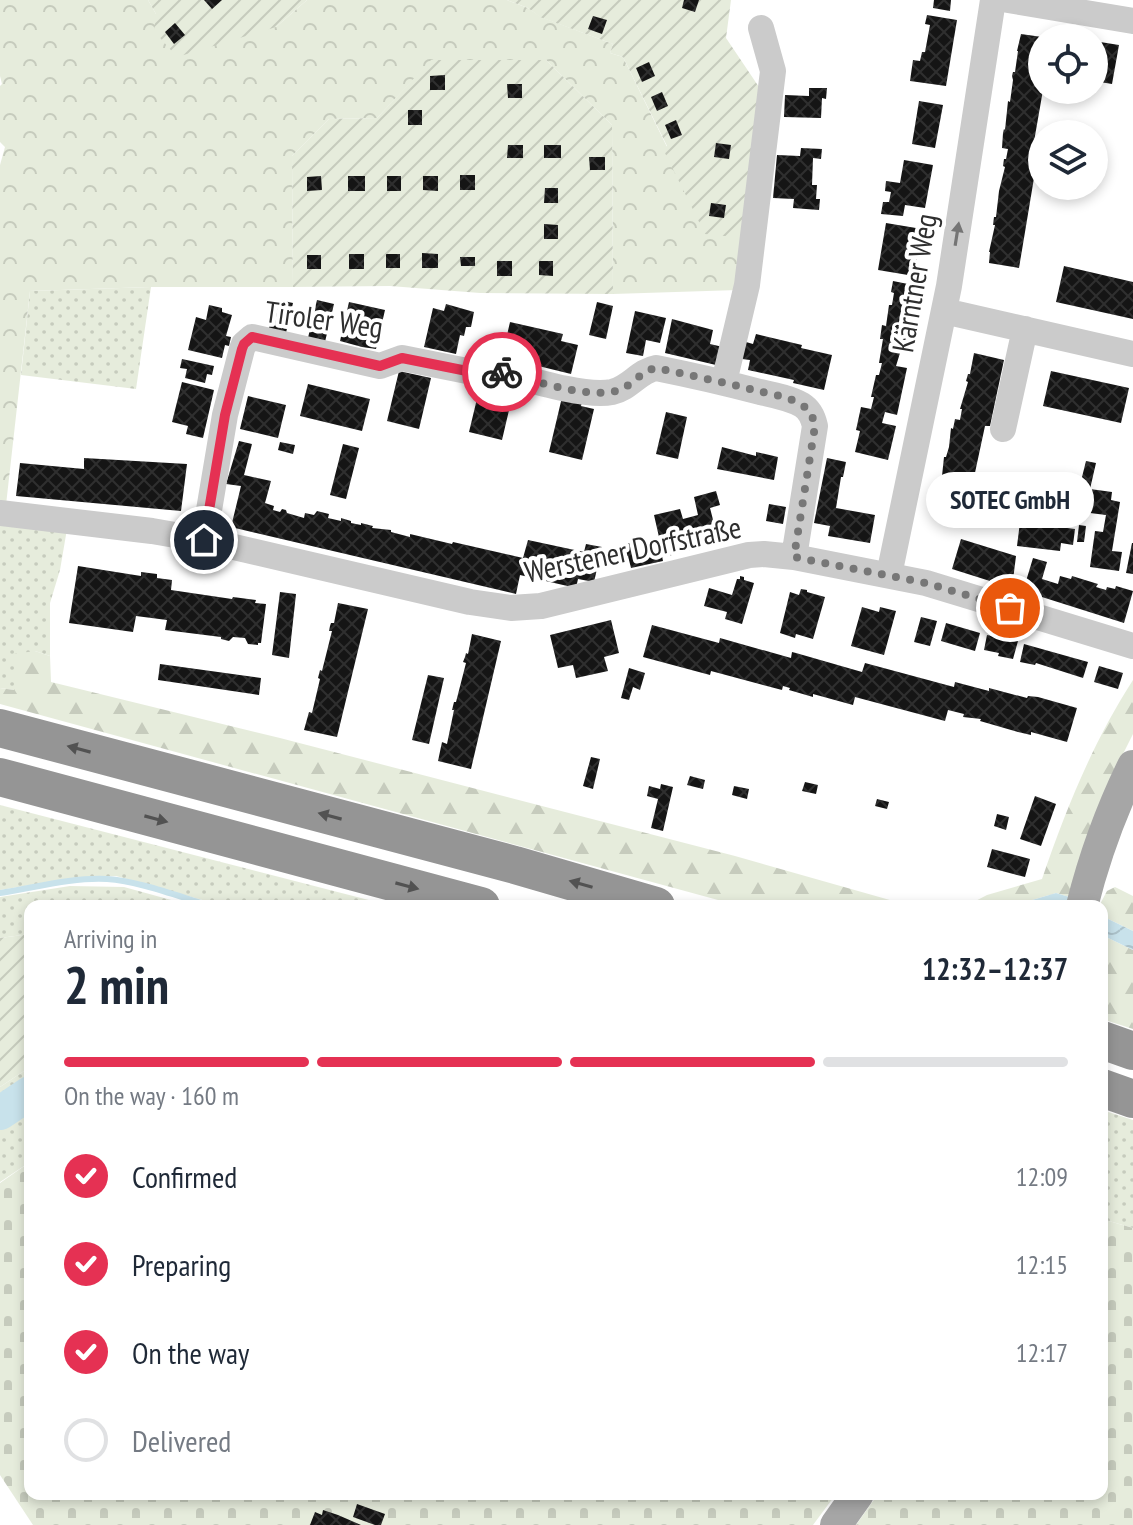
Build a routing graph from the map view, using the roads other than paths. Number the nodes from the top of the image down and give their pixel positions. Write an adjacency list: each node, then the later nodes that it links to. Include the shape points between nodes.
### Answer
1 (993, 0): 5 (street, Kärntner Weg, one-way to 1)
2 (1008, 0): 3 (street)
3 (1133, 21)
4 (761, 28): 8 (street, via 773,71 747,285)
5 (944, 311): 6 (street); 13 (street, Kärntner Weg)
6 (1025, 329): 7 (street); 9 (street)
7 (1133, 354)
8 (724, 382): 11 (street, Tiroler Weg, via 656,368 615,391 590,393 482,367 472,372 402,358 380,366 252,337 242,349 225,415); 12 (street, Tiroler Weg, via 801,404 813,418)
9 (1003, 429)
10 (0, 513): 11 (street, Werstener Dorfstraße)
11 (204, 540): 12 (street, Werstener Dorfstraße, via 511,608 541,606 749,555)
12 (794, 557): 13 (street, Werstener Dorfstraße)
13 (889, 575): 14 (street, Werstener Dorfstraße)
14 (1133, 646)
15 (0, 728): 19 (highway, one-way to 15)
16 (1133, 766): 20 (main road)
17 (0, 777): 18 (highway, one-way to 18)
18 (459, 900)
19 (635, 900)
20 (1084, 900)
21 (1108, 1042): 22 (highway)
22 (1133, 1051)
23 (1108, 1090): 24 (highway)
24 (1133, 1099)
25 (854, 1500): 26 (main road)
26 (836, 1525)

